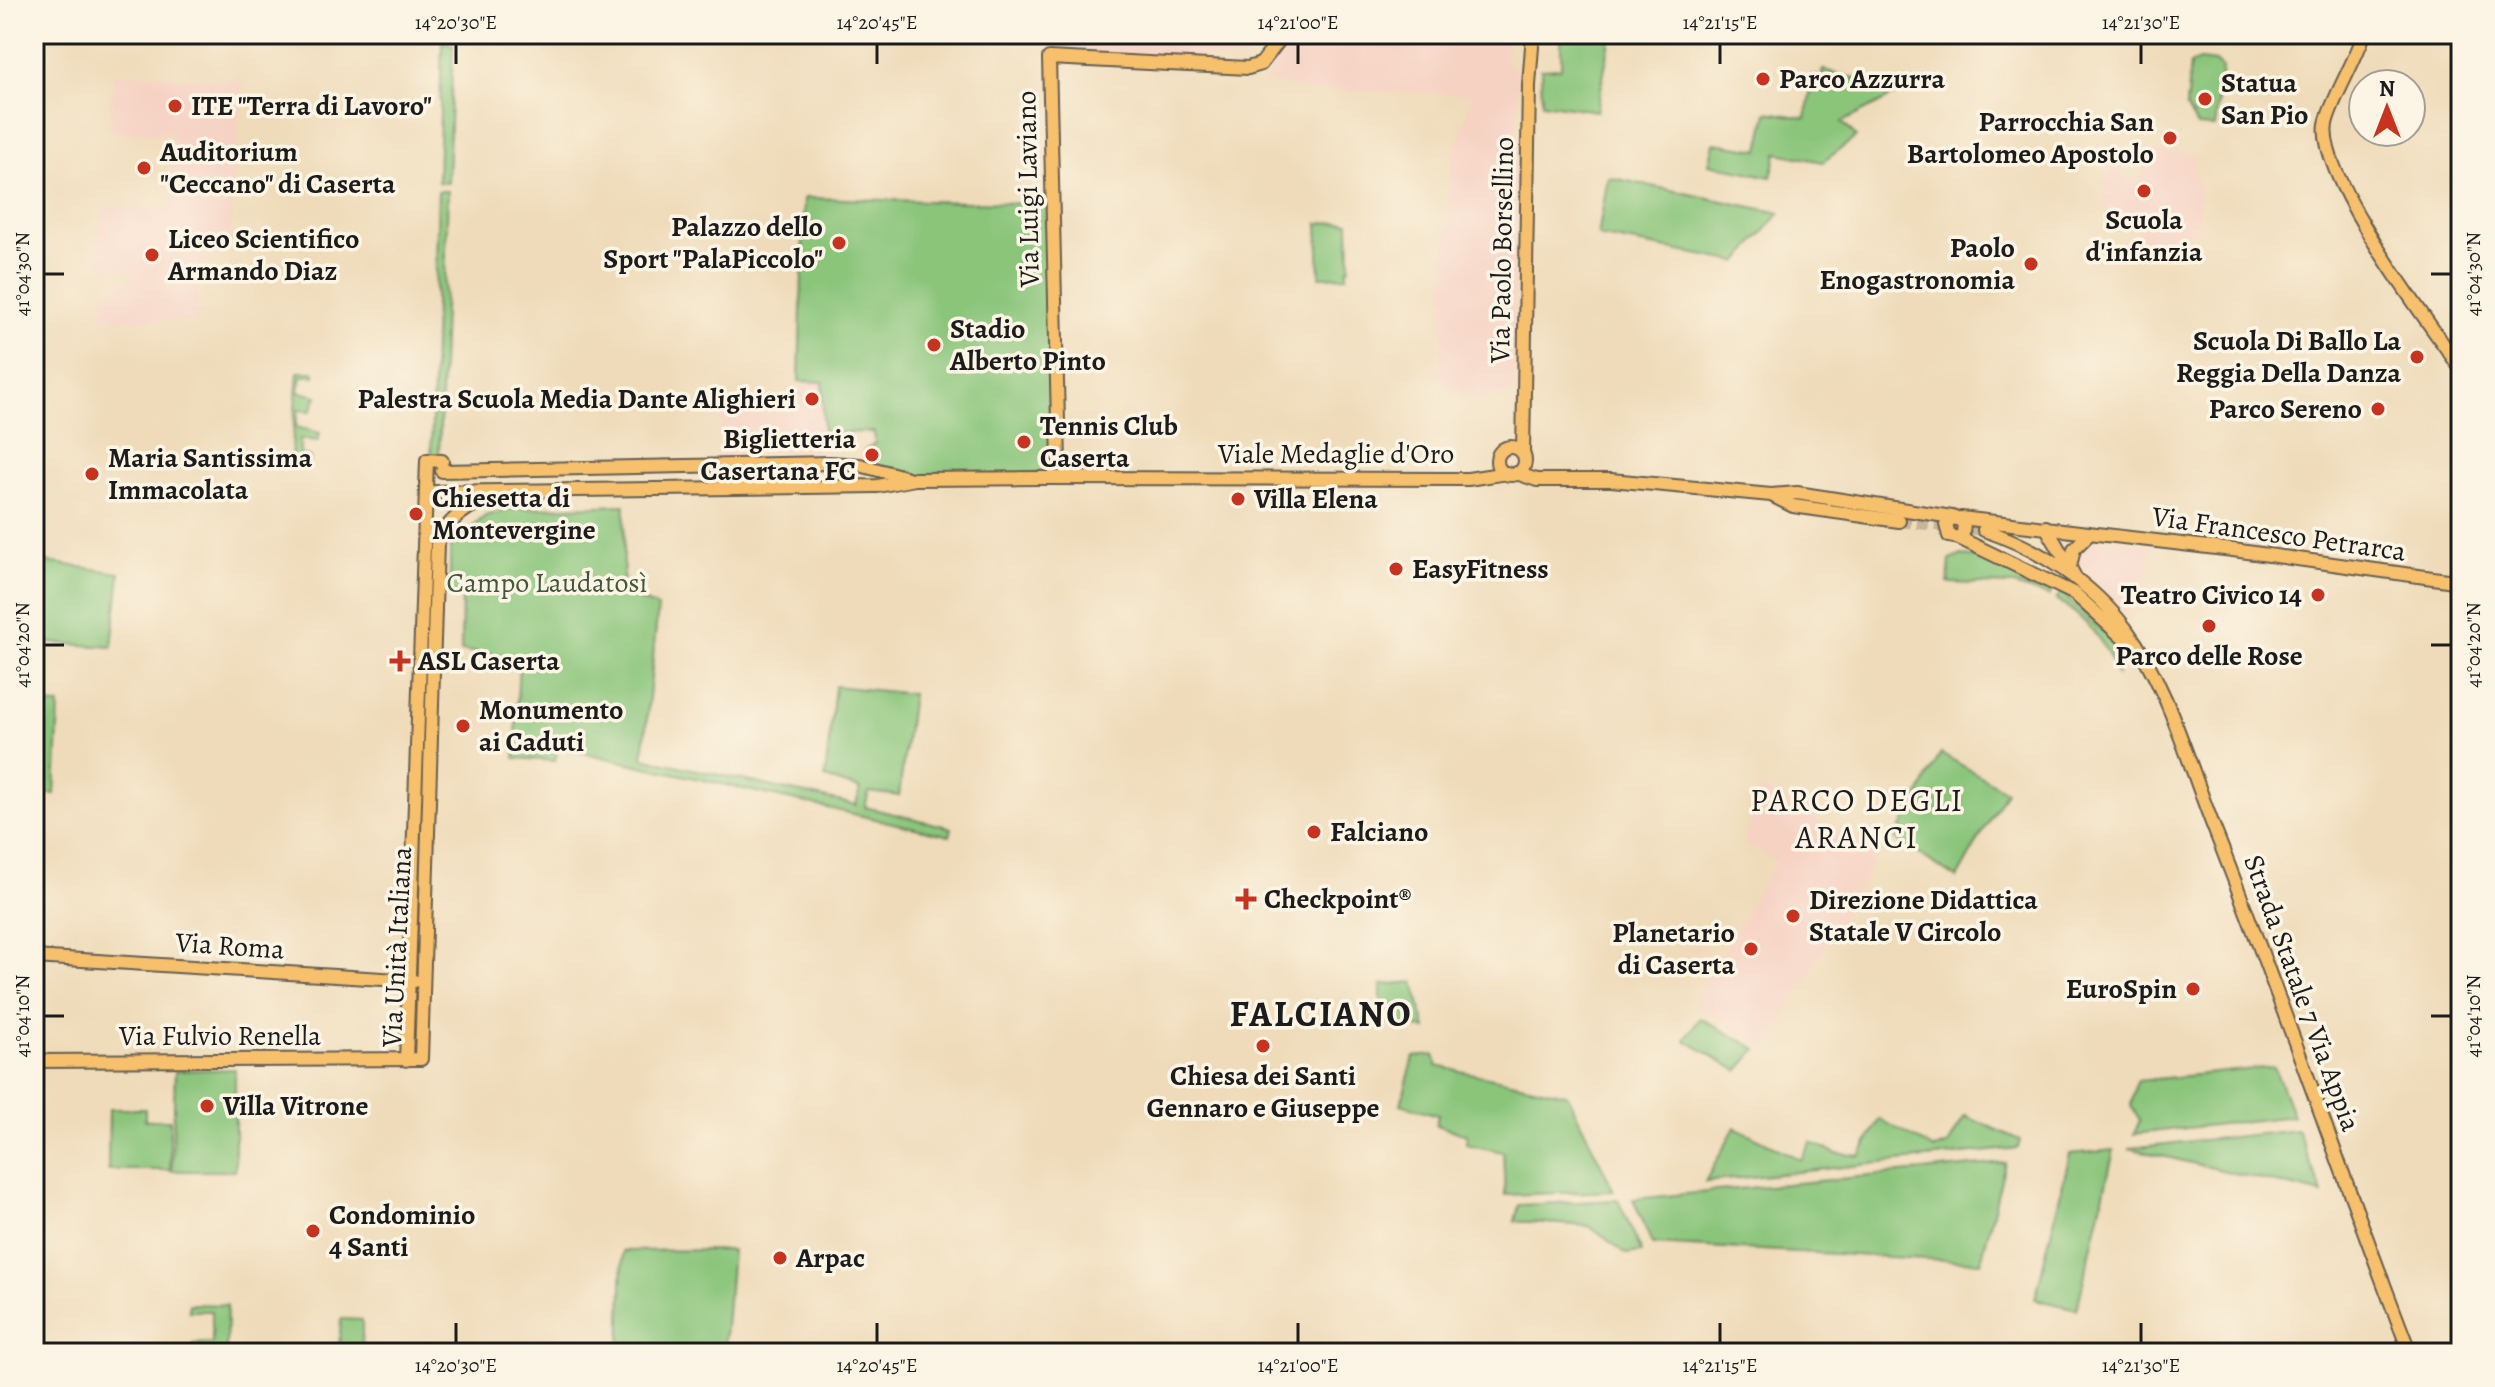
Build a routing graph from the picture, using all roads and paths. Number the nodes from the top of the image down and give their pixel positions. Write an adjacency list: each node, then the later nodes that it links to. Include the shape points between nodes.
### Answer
1 (1284, 34): 10 (main road, Via Luigi Laviano, via 1261,64 1248,68 1049,58)
2 (1525, 34): 5 (main road, Via Paolo Borsellino)
3 (1533, 34): 5 (main road, Via Paolo Borsellino)
4 (2364, 34): 6 (main road, via 2326,121 2325,136 2346,193)
5 (1529, 85): 7 (main road, Via Paolo Borsellino)
6 (2461, 369)
7 (1522, 416): 8 (main road, Via Paolo Borsellino); 16 (main road, Via Paolo Borsellino)
8 (1509, 447): 16 (main road); 16 (main road, Via Paolo Borsellino, via 1498,459 1500,468)
9 (427, 460): 14 (main road, Viale Medaglie d'Oro); 28 (main road, Via Unità Italiana)
10 (1059, 462): 17 (main road); 18 (main road)
11 (769, 464): 12 (main road, Viale Medaglie d'Oro); 15 (main road, Viale Medaglie d'Oro); 24 (main road, via 773,480)
12 (792, 464): 13 (main road, Viale Medaglie d'Oro); 23 (main road, via 787,476)
13 (860, 465): 19 (main road, Viale Medaglie d'Oro); 22 (main road, via 862,477)
14 (442, 466): 15 (main road, Viale Medaglie d'Oro); 25 (main road); 28 (main road)
15 (627, 467): 27 (main road)
16 (1518, 467): 20 (main road, Viale Medaglie d'Oro); 21 (main road)
17 (1044, 478): 18 (main road, Viale Medaglie d'Oro); 19 (main road, Viale Medaglie d'Oro)
18 (1074, 478): 20 (main road, Viale Medaglie d'Oro)
19 (915, 479): 22 (main road, Viale Medaglie d'Oro)
20 (1468, 479): 21 (main road, Viale Medaglie d'Oro)
21 (1537, 480): 29 (main road, Viale Medaglie d'Oro, via 1611,480)
22 (854, 486): 23 (main road, Viale Medaglie d'Oro)
23 (793, 487): 24 (main road, Viale Medaglie d'Oro)
24 (766, 488): 27 (main road, Viale Medaglie d'Oro)
25 (446, 491): 26 (main road, Viale Medaglie d'Oro); 28 (main road, Viale Medaglie d'Oro)
26 (510, 491): 27 (main road, Viale Medaglie d'Oro); 43 (main road, Via Unità Italiana, via 455,517 437,544)
27 (628, 491)
28 (427, 492): 42 (main road, Via Unità Italiana)
29 (1771, 495): 30 (main road, Via Francesco Petrarca, via 1797,493); 32 (main road, via 1793,506)
30 (1914, 510): 31 (main road, Via Francesco Petrarca); 34 (main road, Strada Statale 7 Via Appia)
31 (1957, 518): 33 (main road, Via Francesco Petrarca); 34 (main road); 37 (main road, via 1965,528)
32 (1899, 521)
33 (2046, 527): 36 (main road, Via Francesco Petrarca); 38 (main road)
34 (1945, 530): 37 (main road, Strada Statale 7 Via Appia)
35 (1984, 530): 38 (main road, Strada Statale 7 Via Appia)
36 (2090, 533): 38 (main road, via 2074,549); 39 (main road, Via Francesco Petrarca)
37 (1959, 538): 40 (main road, Strada Statale 7 Via Appia, via 2075,594)
38 (2073, 572): 40 (main road, Strada Statale 7 Via Appia)
39 (2461, 582)
40 (2142, 653): 46 (main road, Strada Statale 7 Via Appia, via 2243,901)
41 (34, 957): 42 (main road, Via Roma)
42 (407, 981): 43 (main road, Via Roma); 44 (main road, Via Unità Italiana)
43 (423, 982): 44 (main road, Via Unità Italiana, via 421,1059)
44 (406, 1060): 45 (main road, Via Fulvio Renella)
45 (34, 1061)
46 (2410, 1353)

